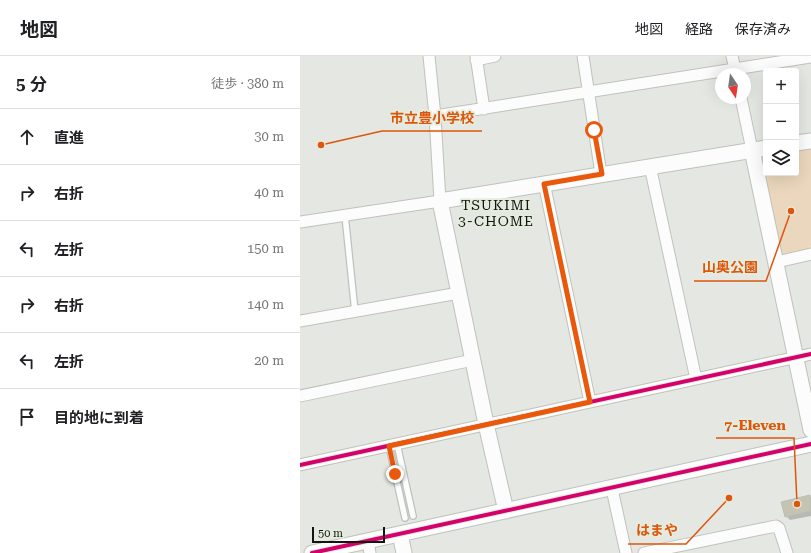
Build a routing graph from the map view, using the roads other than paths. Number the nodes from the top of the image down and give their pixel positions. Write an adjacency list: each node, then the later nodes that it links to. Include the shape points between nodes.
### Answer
1 (429, 56): 13 (street)
2 (495, 56): 6 (street)
3 (583, 56): 10 (street)
4 (732, 56): 7 (street)
5 (811, 57): 8 (street)
6 (476, 58): 12 (street)
7 (735, 68)
8 (751, 69)
9 (715, 75): 10 (street)
10 (588, 92): 12 (street); 18 (street)
11 (743, 104): 16 (street)
12 (484, 109): 13 (street)
13 (435, 116): 20 (street)
14 (811, 141): 15 (street)
15 (799, 143)
16 (759, 149): 17 (street); 24 (street)
17 (650, 166): 18 (street); 30 (street)
18 (602, 174): 19 (street)
19 (544, 184): 20 (street); 32 (street)
20 (440, 201): 21 (street); 25 (street)
21 (345, 215): 22 (street); 26 (lane)
22 (300, 222)
23 (811, 254): 24 (street)
24 (777, 262): 28 (street)
25 (459, 294): 26 (street); 29 (street)
26 (355, 312): 27 (street)
27 (300, 321)
28 (804, 355): 30 (street); 34 (street)
29 (473, 360): 31 (street); 33 (street)
30 (696, 379): 32 (street)
31 (300, 396)
32 (590, 402): 33 (street)
33 (486, 424): 36 (street); 39 (street)
34 (811, 430)
35 (811, 444): 38 (street)
36 (393, 445): 37 (street); 40 (lane); 41 (lane)
37 (300, 465)
38 (612, 489): 39 (street); 46 (street)
39 (506, 511): 42 (street)
40 (413, 516)
41 (404, 518)
42 (400, 534): 43 (street); 45 (street)
43 (369, 547): 44 (street)
44 (312, 553)
45 (404, 553)
46 (626, 553)
47 (644, 553): 48 (street, via 776,526 779,528)
48 (787, 553)

